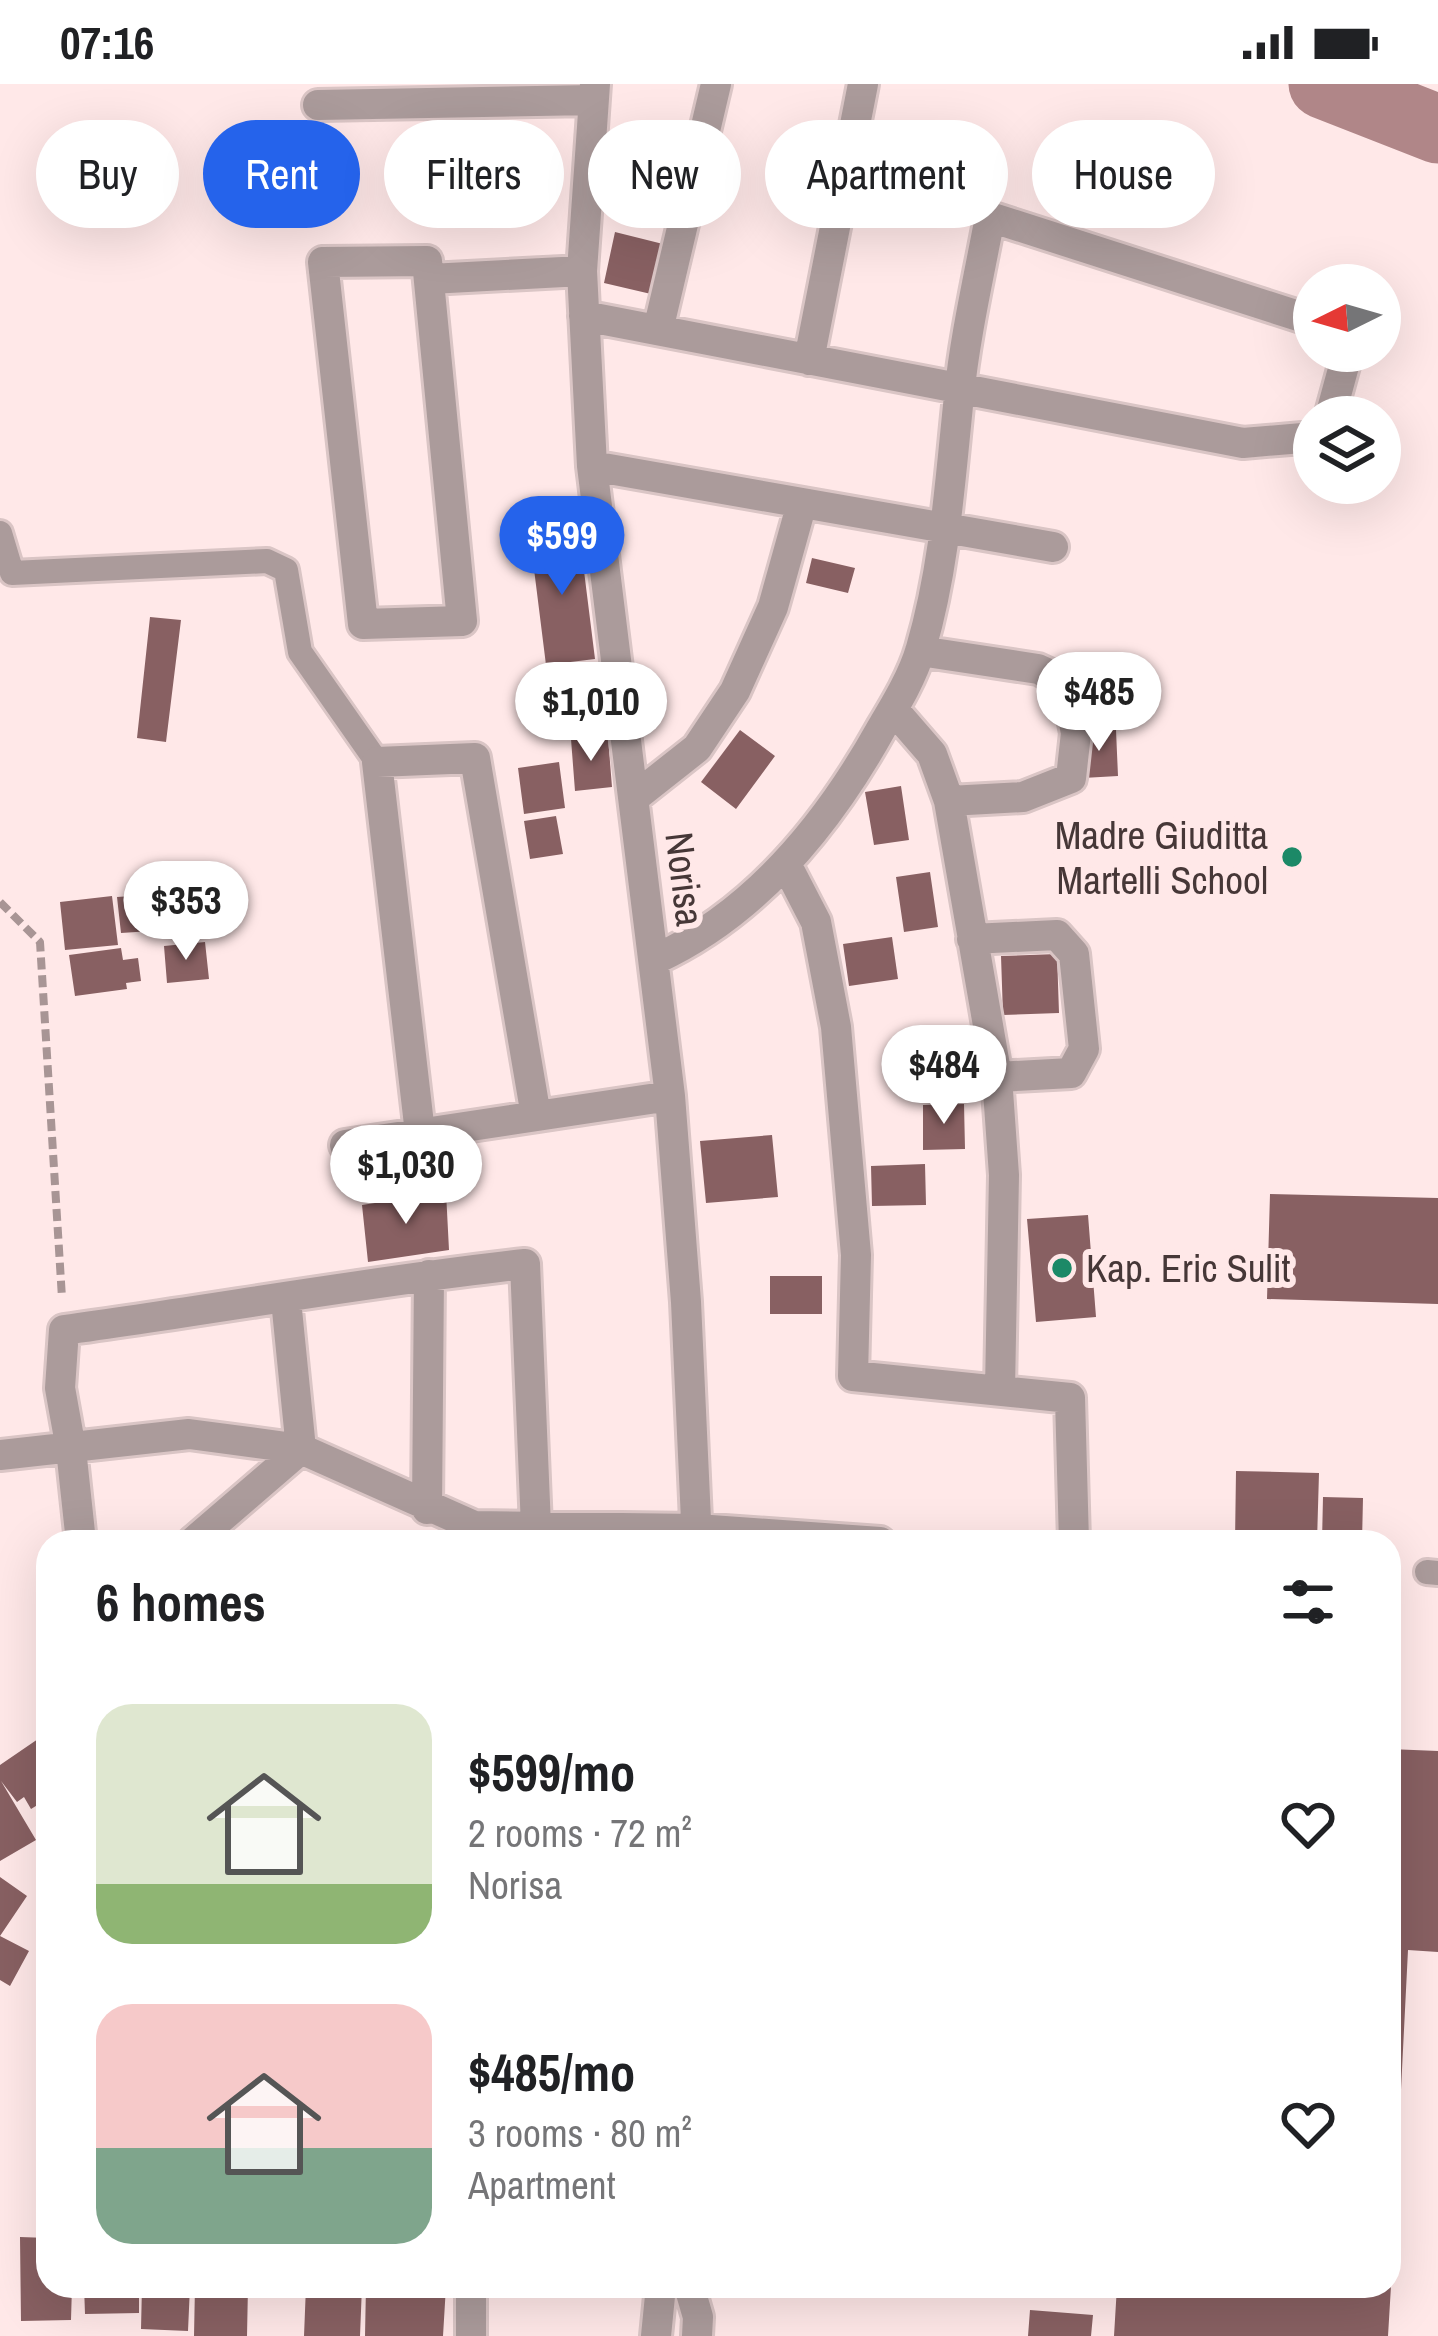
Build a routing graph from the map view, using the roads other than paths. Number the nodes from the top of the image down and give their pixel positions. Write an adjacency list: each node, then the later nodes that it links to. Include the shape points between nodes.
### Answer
1 (716, 84): 10 (street)
2 (863, 84): 11 (street)
3 (594, 92): 4 (street); 6 (street, Norisa)
4 (366, 94): 5 (street)
5 (318, 105)
6 (582, 271): 7 (street); 9 (street, Norisa)
7 (430, 279): 7 (street, via 427,261 322,262 363,624 462,621)
8 (1293, 314): 12 (street, via 990,217)
9 (584, 316): 10 (street); 14 (street, Norisa)
10 (658, 330): 11 (street)
11 (809, 361): 12 (street)
12 (959, 391): 13 (street, via 1243,443); 16 (street)
13 (1293, 439)
14 (592, 466): 15 (street); 22 (street, Norisa)
15 (802, 503): 16 (street); 22 (street, via 773,607 735,691 697,748)
16 (946, 529): 18 (street); 19 (street)
17 (0, 533): 21 (lane, via 12,573 267,561 286,569 300,652)
18 (1052, 547)
19 (920, 651): 20 (street); 23 (street, via 1038,669 1066,682 1076,733 1071,778 1023,797)
20 (893, 709): 23 (street, via 932,754); 24 (street, via 848,785)
21 (376, 762): 29 (street, via 476,758); 30 (street)
22 (635, 797): 26 (street, Norisa)
23 (949, 801): 25 (street)
24 (786, 863): 26 (street, via 708,931); 34 (street, via 815,922 836,1028 856,1255 854,1376)
25 (972, 939): 27 (street); 27 (street, via 1057,935 1073,954 1084,1048 1070,1073)
26 (656, 959): 28 (street, Norisa)
27 (997, 1077): 34 (street, via 1004,1175)
28 (670, 1096): 29 (street); 43 (street, Norisa)
29 (536, 1116): 30 (street)
30 (421, 1133): 31 (street)
31 (344, 1145)
32 (429, 1275): 33 (street); 38 (street); 39 (street, via 525,1264)
33 (286, 1300): 35 (street, via 64,1330 60,1388); 36 (street)
34 (1000, 1390): 44 (street, via 1070,1398)
35 (71, 1449): 36 (street, via 189,1434); 37 (street); 40 (street)
36 (301, 1449): 38 (street); 41 (street)
37 (0, 1455)
38 (427, 1509): 39 (street, via 474,1526)
39 (536, 1527): 42 (street)
40 (80, 1530)
41 (207, 1530)
42 (590, 1530)
43 (697, 1530)
44 (1074, 1530)
45 (471, 2298): 48 (street)
46 (661, 2298): 49 (street)
47 (692, 2298): 50 (street)
48 (471, 2336)
49 (656, 2336)
50 (697, 2336)

